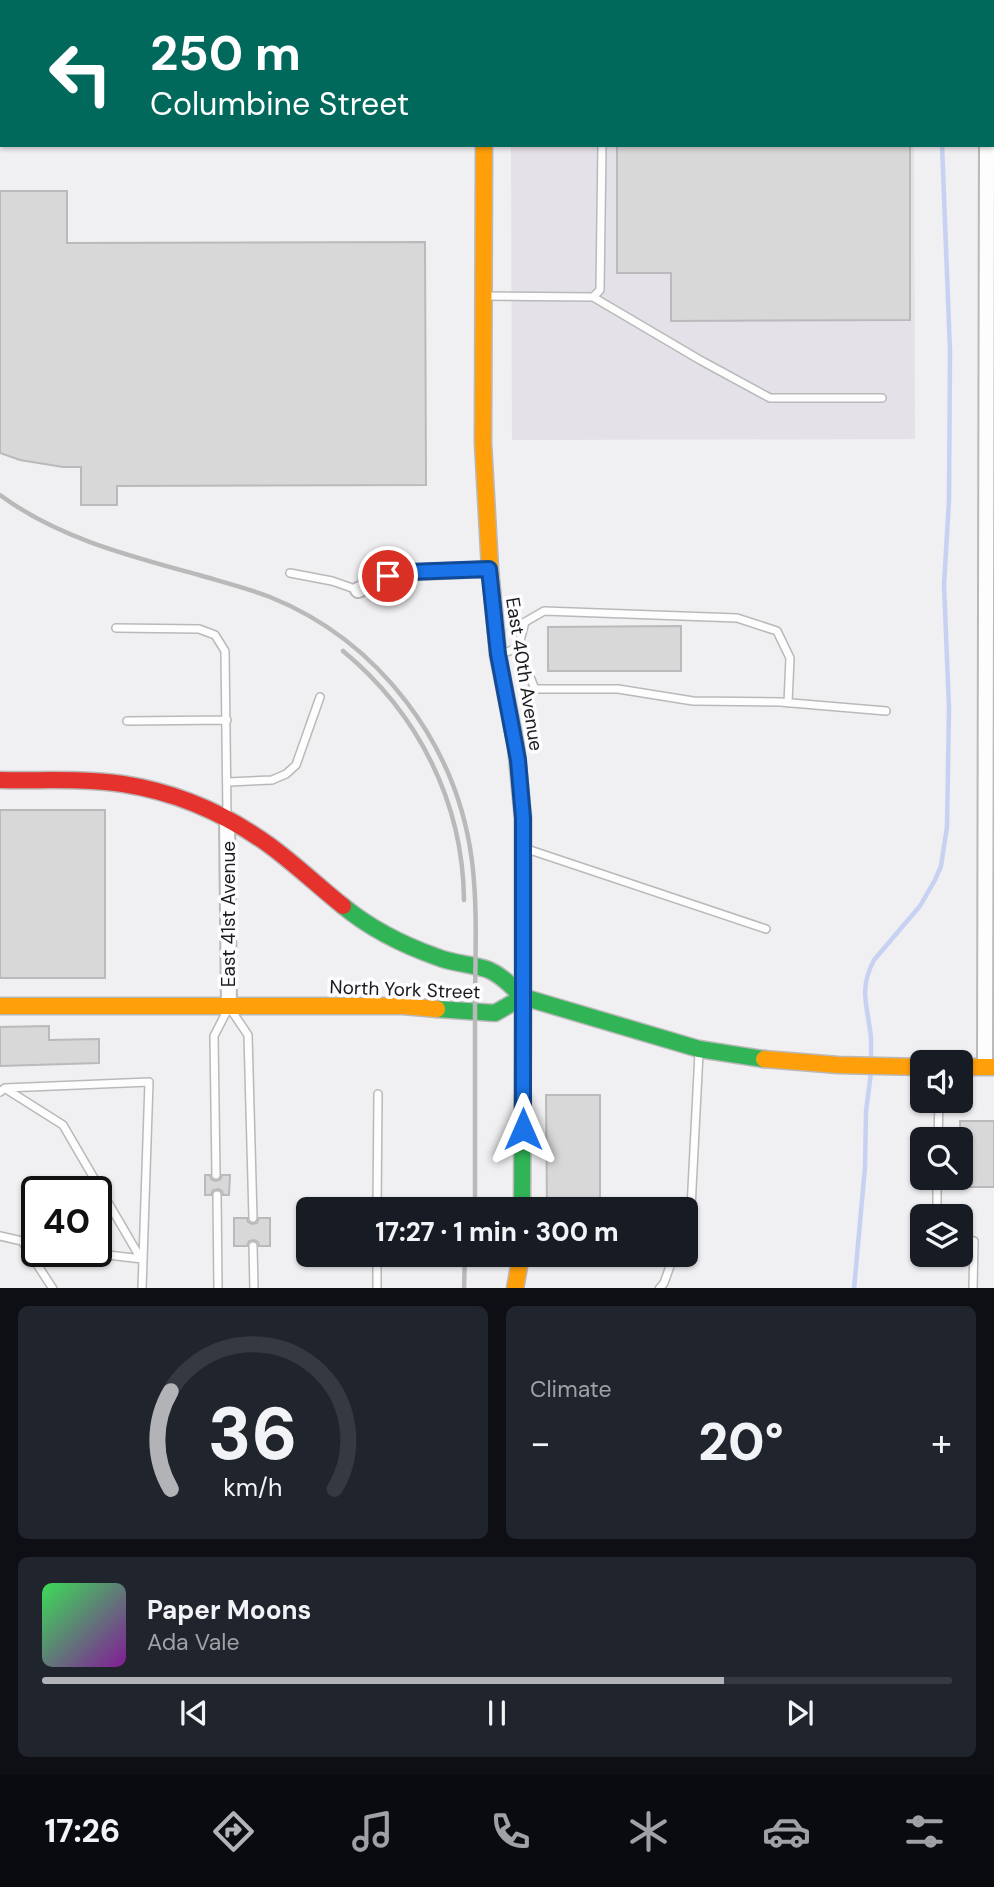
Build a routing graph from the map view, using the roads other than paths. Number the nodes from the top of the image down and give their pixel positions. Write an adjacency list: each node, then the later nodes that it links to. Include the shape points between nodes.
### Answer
1 (484, 147): 4 (main road, East 40th Avenue)
2 (602, 147): 5 (lane, via 600,290)
3 (987, 147): 6 (street)
4 (484, 296): 5 (lane); 8 (main road, East 40th Avenue, via 483,443)
5 (593, 297): 7 (lane, via 770,398)
6 (990, 342): 29 (street)
7 (882, 398)
8 (489, 569): 10 (street, via 397,573); 13 (main road, East 40th Avenue)
9 (290, 573): 10 (lane)
10 (358, 590)
11 (116, 628): 17 (lane, via 199,629 215,635 225,651)
12 (519, 648): 13 (lane); 15 (lane, via 535,689 618,689 693,701); 15 (lane, via 525,622 544,611 737,618 777,631 790,658)
13 (498, 654): 22 (main road, East 40th Avenue, via 519,775)
14 (320, 697): 20 (lane, via 296,765 272,780)
15 (788, 703): 16 (lane)
16 (886, 711)
17 (227, 720): 18 (lane); 20 (lane)
18 (127, 721)
19 (0, 780): 21 (main road, via 131,785 167,794)
20 (228, 782): 21 (lane)
21 (227, 820): 24 (main road, via 265,842 377,930 424,952 495,972); 26 (street, East 41st Avenue)
22 (523, 847): 23 (lane); 24 (main road, East 40th Avenue)
23 (766, 929)
24 (523, 998): 26 (main road, North York Street, via 495,1013 402,1006); 27 (main road); 35 (main road, East 40th Avenue)
25 (0, 1006): 26 (main road, North York Street)
26 (229, 1007): 32 (lane, via 214,1035); 37 (lane, via 248,1035)
27 (699, 1049): 28 (main road, via 827,1066); 36 (lane)
28 (910, 1067)
29 (989, 1067)
30 (2, 1090): 43 (lane, via 63,1125); 43 (lane, via 149,1082)
31 (378, 1094): 34 (lane)
32 (216, 1175)
33 (217, 1195): 50 (lane)
34 (377, 1197)
35 (522, 1197)
36 (692, 1197)
37 (253, 1218)
38 (0, 1236): 39 (lane)
39 (21, 1241)
40 (973, 1241): 55 (lane)
41 (253, 1246): 51 (lane)
42 (112, 1255): 43 (lane)
43 (142, 1259): 49 (lane)
44 (39, 1267): 48 (lane)
45 (377, 1267): 52 (lane)
46 (519, 1267): 53 (main road)
47 (669, 1267): 54 (lane)
48 (52, 1288)
49 (142, 1288)
50 (218, 1288)
51 (254, 1288)
52 (377, 1288)
53 (515, 1288)
54 (660, 1288)
55 (973, 1288)

